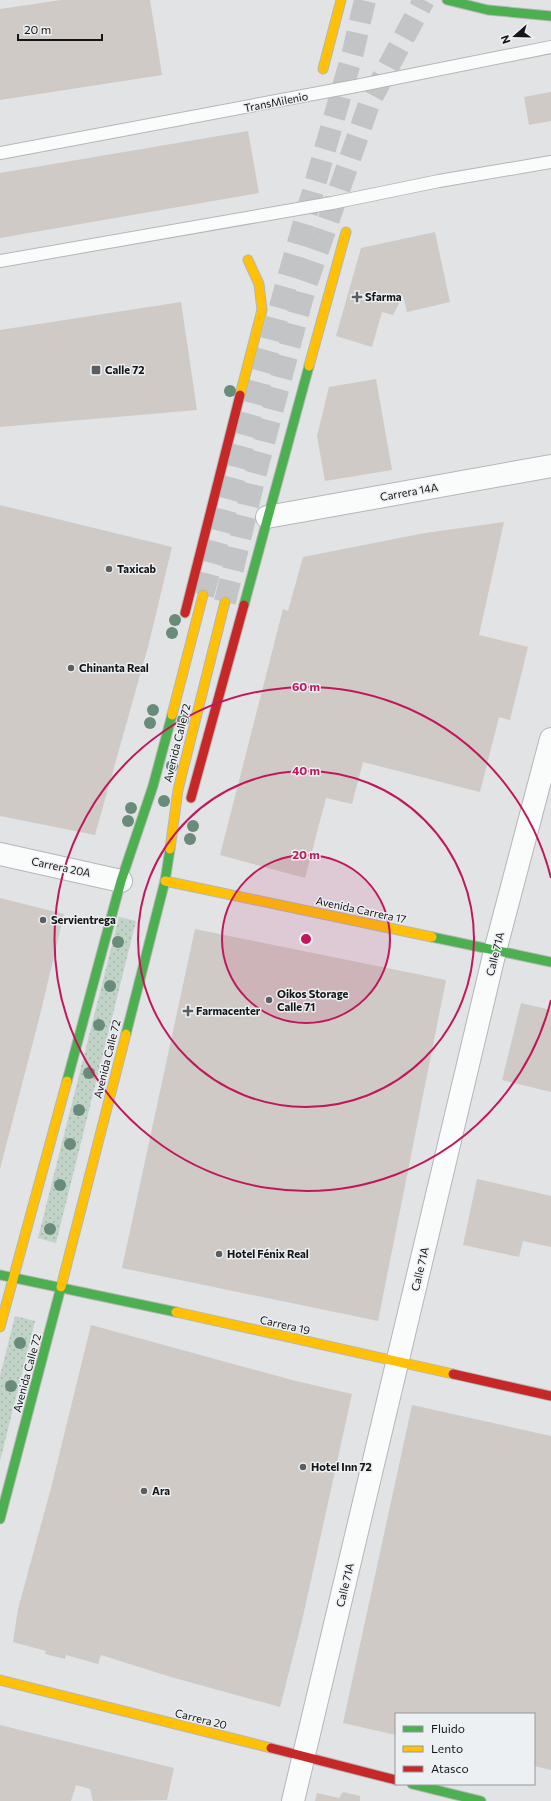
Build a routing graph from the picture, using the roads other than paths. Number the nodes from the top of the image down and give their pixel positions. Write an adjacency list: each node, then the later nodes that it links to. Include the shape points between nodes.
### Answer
1 (341, 0): 7 (main road)
2 (447, 0): 4 (main road)
3 (496, 0): 4 (main road)
4 (499, 11): 5 (main road)
5 (551, 16)
6 (551, 47): 8 (lane, TransMilenio, via 350,88)
7 (323, 69)
8 (0, 153)
9 (551, 162): 12 (lane)
10 (346, 232): 14 (main road)
11 (248, 260): 17 (main road, via 259,284 262,310)
12 (0, 261)
13 (551, 466): 14 (street, Carrera 14A)
14 (266, 517): 20 (main road)
15 (202, 595): 23 (main road, Avenida Calle 72, via 153,786)
16 (225, 602): 24 (main road, Avenida Calle 72, via 178,790)
17 (182, 623)
18 (550, 745): 25 (street, Calle 71A)
19 (137, 806): 23 (main road)
20 (188, 806)
21 (184, 821): 24 (main road)
22 (0, 854): 23 (street, Carrera 20A)
23 (121, 880): 28 (main road, Avenida Calle 72)
24 (165, 882): 25 (main road, Avenida Carrera 17); 29 (main road, Avenida Calle 72)
25 (496, 950): 26 (main road, Avenida Carrera 17); 31 (street, Calle 71A)
26 (551, 962)
27 (0, 1275): 28 (main road, Carrera 19)
28 (13, 1277): 29 (main road, Carrera 19); 30 (main road, Avenida Calle 72)
29 (62, 1287): 31 (main road, Carrera 19); 33 (main road, Avenida Calle 72)
30 (0, 1327)
31 (398, 1362): 32 (main road, Carrera 19); 35 (street, Calle 71A)
32 (551, 1396)
33 (0, 1519)
34 (0, 1680): 35 (main road, Carrera 20)
35 (304, 1758): 36 (main road, Carrera 20); 38 (street, Calle 71A)
36 (395, 1780)
37 (416, 1785): 39 (main road)
38 (293, 1801)
39 (482, 1801)

